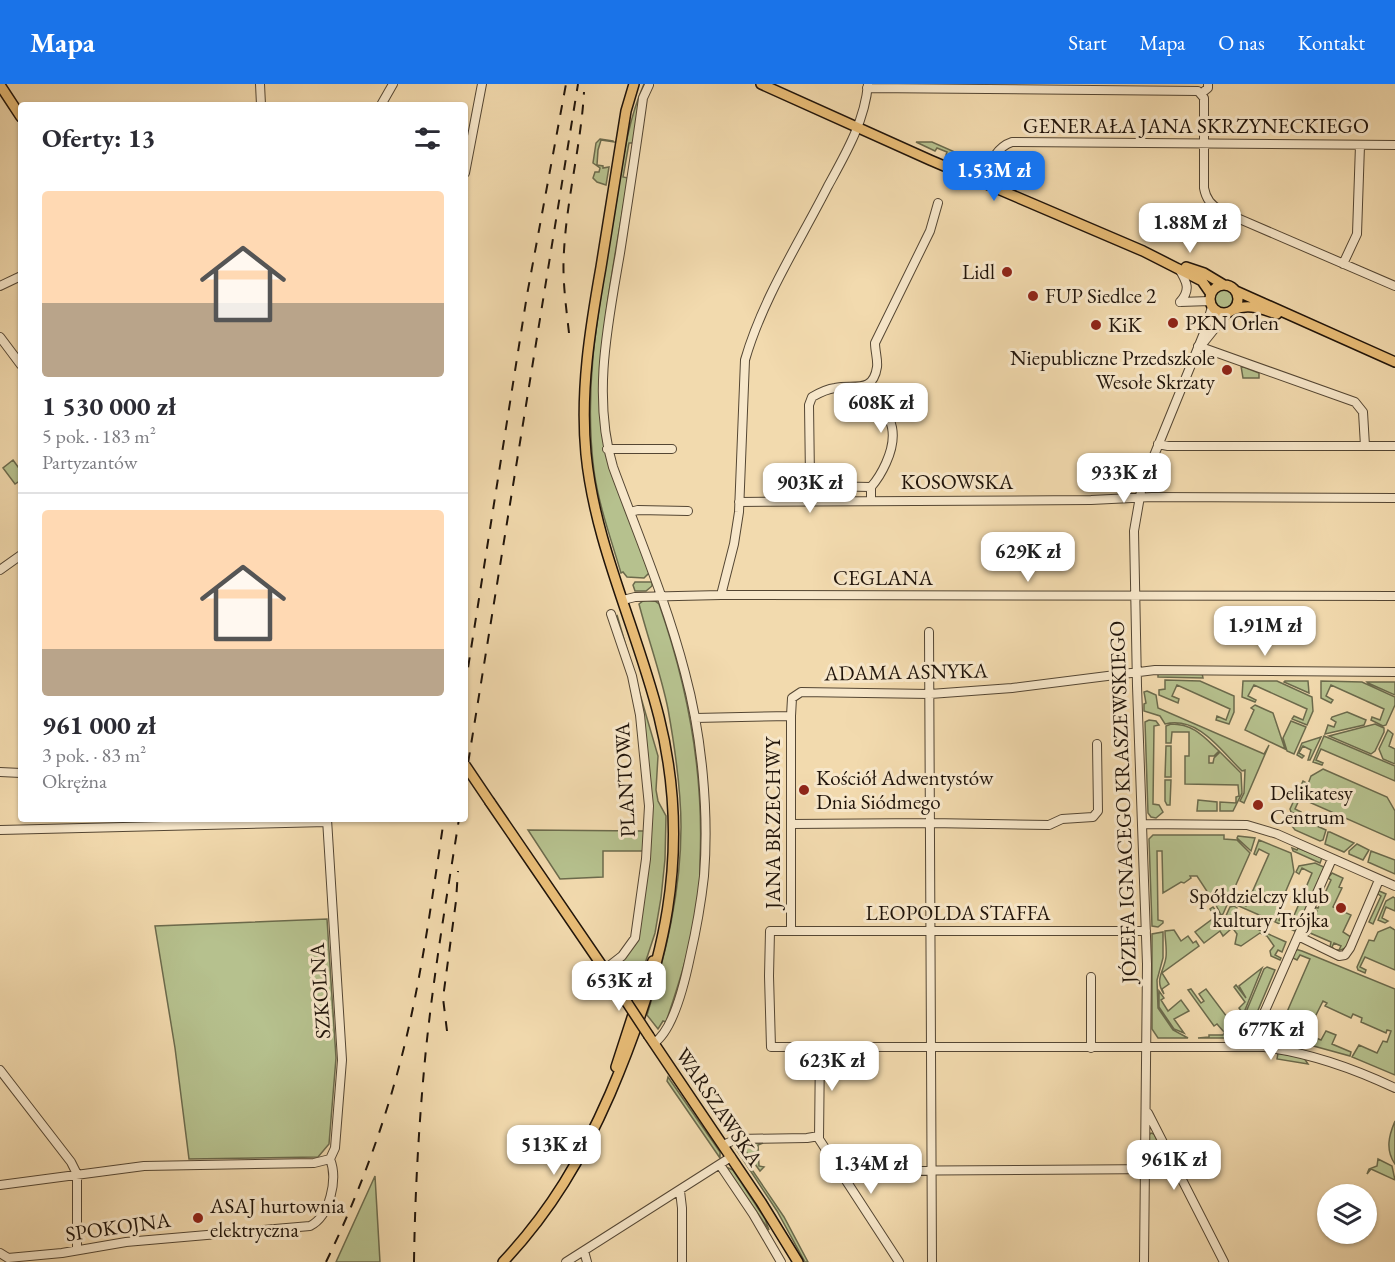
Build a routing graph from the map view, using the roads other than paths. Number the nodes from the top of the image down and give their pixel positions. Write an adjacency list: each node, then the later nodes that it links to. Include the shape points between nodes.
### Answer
1 (260, 84): 11 (street)
2 (393, 84): 12 (street)
3 (482, 84): 18 (street)
4 (761, 84): 14 (main road)
5 (1208, 84): 10 (street)
6 (0, 85): 13 (main road)
7 (634, 85): 55 (main road, via 626,111 590,329 585,394 591,492)
8 (649, 85): 40 (street, via 643,98 604,348)
9 (868, 86): 10 (street); 14 (street)
10 (1202, 93): 15 (street)
11 (261, 102)
12 (383, 102)
13 (18, 112)
14 (856, 128): 19 (main road); 46 (street, via 751,339 743,373)
15 (1205, 143): 16 (street, GENERAŁA JANA SKRZYNECKIEGO); 19 (street, GENERAŁA JANA SKRZYNECKIEGO, via 1012,142 998,150); 22 (street, via 1205,196 1215,207)
16 (1360, 145): 17 (street, GENERAŁA JANA SKRZYNECKIEGO); 22 (street, via 1357,234)
17 (1395, 145)
18 (468, 157)
19 (982, 182): 21 (main road)
20 (938, 203): 36 (street, via 930,231 876,343 878,364)
21 (1143, 251): 23 (main road); 25 (main road, via 1204,273)
22 (1343, 264): 27 (street)
23 (1179, 268): 29 (main road, via 1202,281); 29 (street, via 1188,286 1180,302)
24 (18, 277): 26 (street)
25 (1224, 285): 28 (main road); 29 (main road, via 1216,288)
26 (0, 286)
27 (1395, 286)
28 (1236, 291): 30 (main road, via 1237,304); 31 (main road)
29 (1211, 301): 30 (main road, via 1219,312); 33 (street, JÓZEFA IGNACEGO KRASZEWSKIEGO)
30 (1230, 311): 31 (main road, via 1250,306); 33 (street, JÓZEFA IGNACEGO KRASZEWSKIEGO)
31 (1302, 322): 35 (main road)
32 (0, 337): 34 (street)
33 (1198, 348): 37 (street, JÓZEFA IGNACEGO KRASZEWSKIEGO); 38 (street, via 1355,402 1362,412)
34 (18, 361)
35 (1395, 362)
36 (871, 383): 42 (street, via 892,422 895,438 880,478); 42 (street, via 825,391 812,397 809,405 811,482 816,486)
37 (1158, 444): 38 (street); 43 (street, JÓZEFA IGNACEGO KRASZEWSKIEGO)
38 (1365, 446): 39 (street)
39 (1395, 446)
40 (608, 448): 41 (street); 48 (street)
41 (672, 449)
42 (871, 487): 45 (street)
43 (1138, 498): 44 (street, KOSOWSKA); 45 (street, KOSOWSKA); 52 (street, JÓZEFA IGNACEGO KRASZEWSKIEGO)
44 (1395, 498)
45 (871, 500): 46 (street, KOSOWSKA)
46 (739, 502): 51 (street)
47 (688, 511): 48 (street)
48 (630, 512): 53 (street)
49 (18, 557): 50 (street)
50 (0, 570)
51 (722, 595): 52 (street, CEGLANA); 53 (street, CEGLANA)
52 (1135, 595): 54 (street, CEGLANA); 58 (street, JÓZEFA IGNACEGO KRASZEWSKIEGO)
53 (661, 596): 55 (street, CEGLANA); 62 (street)
54 (1395, 596)
55 (623, 600): 106 (main road, via 659,716 672,788 673,871 656,970 639,1023 594,1131 565,1183)
56 (611, 614): 80 (street, PLANTOWA, via 640,714 649,806 635,938 622,956)
57 (929, 632): 60 (street)
58 (1137, 672): 59 (street, ADAMA ASNYKA); 60 (street, ADAMA ASNYKA); 71 (street, JÓZEFA IGNACEGO KRASZEWSKIEGO)
59 (1395, 672)
60 (930, 694): 61 (street, ADAMA ASNYKA, via 801,692 792,698); 69 (street)
61 (791, 716): 62 (street); 70 (street, JANA BRZECHWY)
62 (695, 718): 82 (street, via 703,786 704,877 687,974 663,1037)
63 (1097, 744): 69 (street, via 1098,810 1093,817 1062,819 1049,825)
64 (468, 769): 80 (main road, WARSZAWSKA, bridge)
65 (0, 772): 66 (street)
66 (18, 773)
67 (199, 822): 72 (street)
68 (327, 822): 94 (street, SZKOLNA, via 342,1060 335,1148)
69 (930, 823): 70 (street); 76 (street)
70 (791, 824): 77 (street, JANA BRZECHWY)
71 (1142, 824): 73 (street, via 1247,825); 78 (street, JÓZEFA IGNACEGO KRASZEWSKIEGO)
72 (0, 830)
73 (1332, 859): 74 (street); 79 (street)
74 (1379, 880): 75 (street); 79 (street, via 1345,955 1339,956)
75 (1395, 886)
76 (930, 930): 77 (street, LEOPOLDA STAFFA); 78 (street, LEOPOLDA STAFFA); 87 (street)
77 (791, 931): 83 (street, LEOPOLDA STAFFA, via 770,931 771,1047)
78 (1146, 931): 86 (street, JÓZEFA IGNACEGO KRASZEWSKIEGO)
79 (1298, 936): 84 (street, via 1264,1013 1260,1030)
80 (604, 970): 82 (main road, WARSZAWSKA, bridge)
81 (1090, 977): 85 (street)
82 (651, 1039): 92 (main road, WARSZAWSKA)
83 (820, 1047): 87 (street); 91 (street)
84 (1264, 1047): 86 (street); 89 (street, via 1334,1063)
85 (1091, 1048): 86 (street); 87 (street)
86 (1146, 1048): 90 (street, JÓZEFA IGNACEGO KRASZEWSKIEGO)
87 (931, 1049): 97 (street)
88 (0, 1070): 99 (street)
89 (1395, 1088)
90 (1146, 1109): 96 (street); 98 (street, JÓZEFA IGNACEGO KRASZEWSKIEGO)
91 (819, 1136): 92 (street, via 737,1139); 100 (street)
92 (723, 1145): 93 (main road, WARSZAWSKA)
93 (731, 1158): 95 (street); 111 (main road, WARSZAWSKA)
94 (330, 1159): 99 (street, via 314,1163 144,1166); 103 (street, SPOKOJNA, via 333,1172 326,1208 310,1226)
95 (720, 1165): 102 (street); 110 (street)
96 (1175, 1165): 98 (street); 115 (street)
97 (931, 1169): 98 (street); 100 (street, via 851,1171); 113 (street)
98 (1146, 1169): 114 (street, JÓZEFA IGNACEGO KRASZEWSKIEGO)
99 (77, 1174): 101 (street); 103 (street)
100 (843, 1175): 112 (street)
101 (0, 1185)
102 (680, 1191): 104 (street); 109 (street)
103 (77, 1250): 105 (street, SPOKOJNA, via 8,1258)
104 (584, 1251): 107 (street); 108 (street)
105 (0, 1253)
106 (503, 1262)
107 (566, 1262)
108 (587, 1262)
109 (682, 1262)
110 (781, 1262)
111 (798, 1262)
112 (899, 1262)
113 (932, 1262)
114 (1144, 1262)
115 (1224, 1262)

